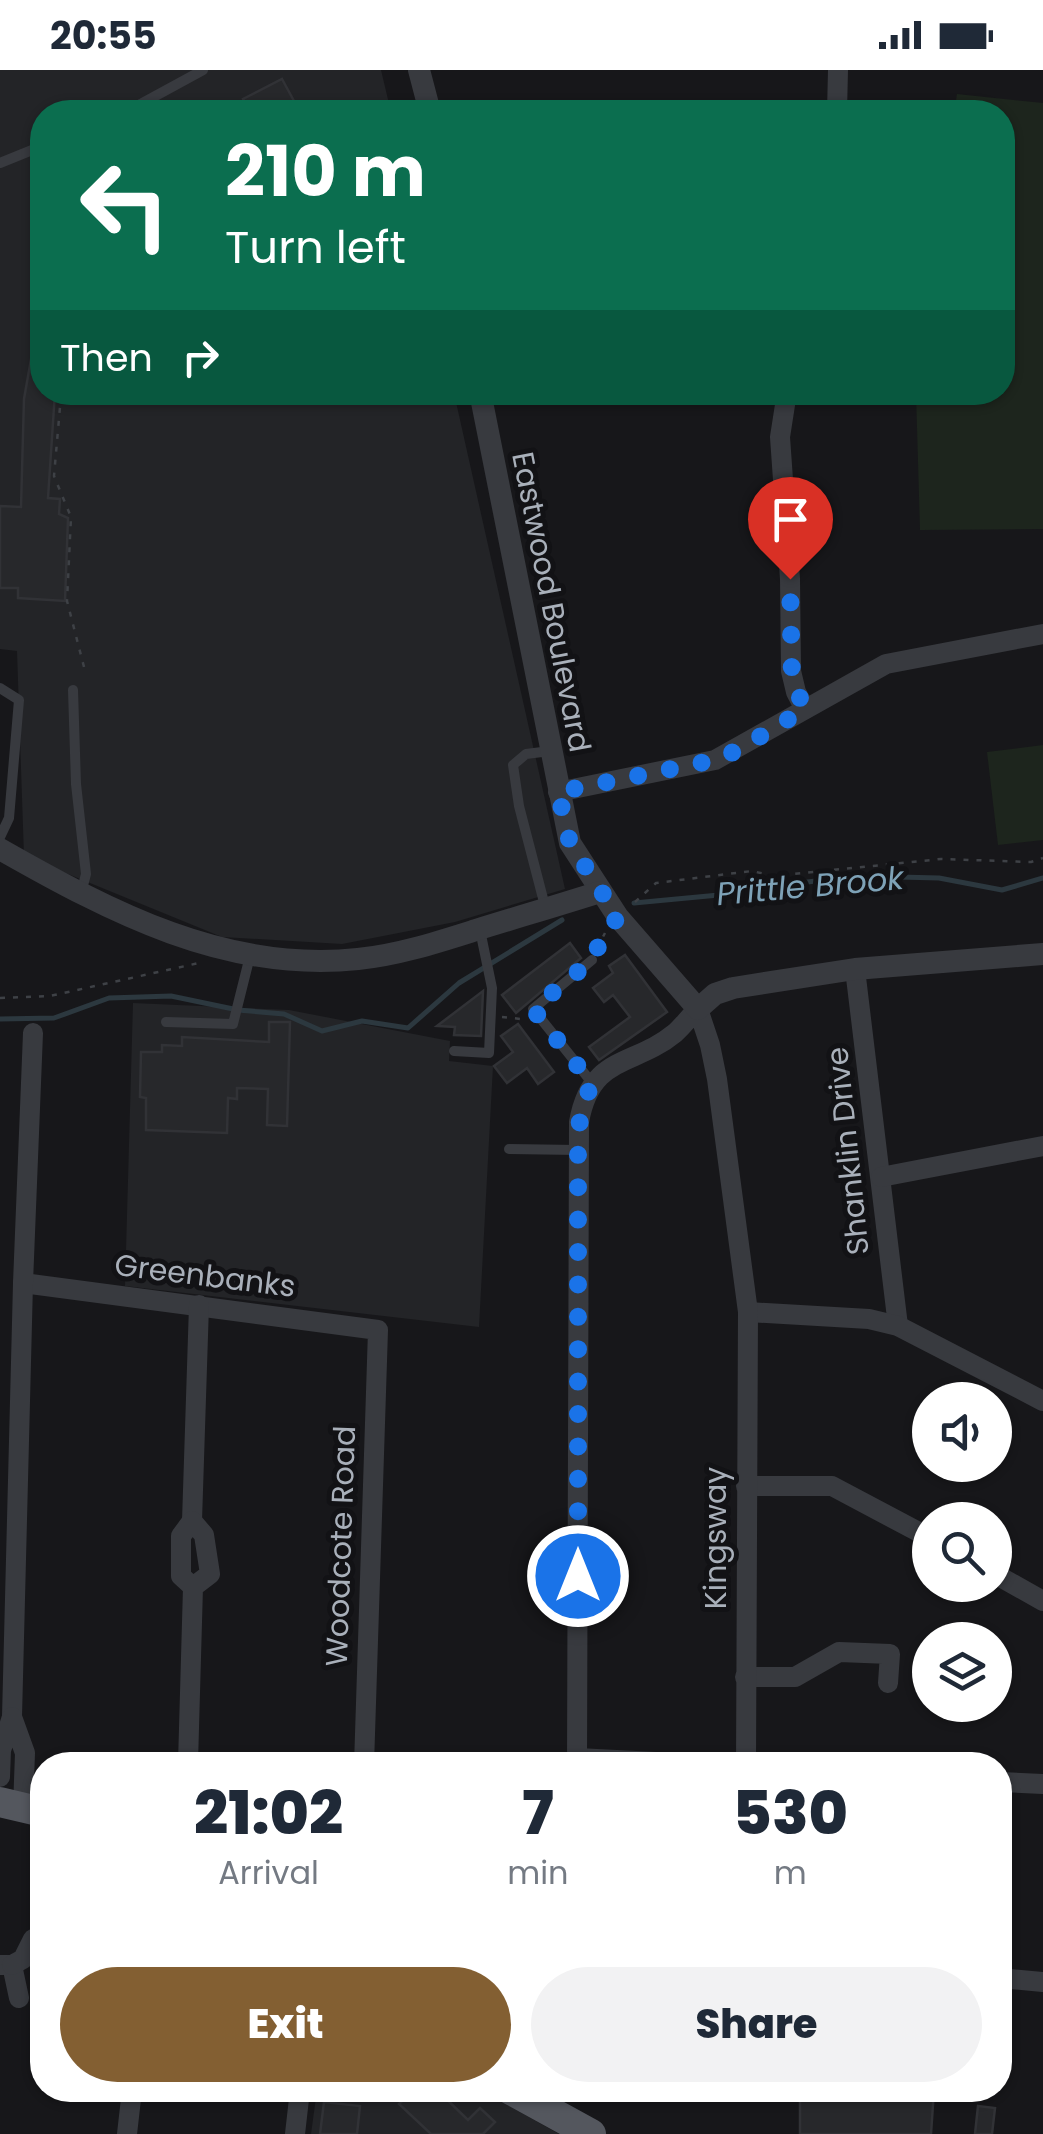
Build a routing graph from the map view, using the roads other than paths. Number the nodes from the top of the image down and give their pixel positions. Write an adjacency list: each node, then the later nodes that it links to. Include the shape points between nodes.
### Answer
1 (202, 70): 4 (lane)
2 (419, 70): 5 (street)
3 (838, 70): 6 (street)
4 (148, 100)
5 (427, 100)
6 (837, 100)
7 (30, 151): 8 (lane)
8 (0, 163)
9 (483, 405): 15 (street, Eastwood Boulevard)
10 (784, 405): 14 (street, via 790,670)
11 (1043, 634): 14 (street, via 886,664)
12 (0, 688): 17 (lane, via 19,700 9,818)
13 (74, 690): 20 (lane, via 86,874)
14 (805, 709): 16 (street, via 715,760)
15 (550, 751): 16 (street, Eastwood Boulevard); 21 (lane, via 526,754 513,765)
16 (558, 792): 19 (street, Eastwood Boulevard, via 570,843)
17 (0, 837)
18 (0, 849): 20 (street)
19 (600, 892): 21 (street); 27 (street, Eastwood Boulevard)
20 (80, 894): 24 (street, via 169,934)
21 (546, 911): 22 (street)
22 (479, 929): 24 (street, via 358,960); 30 (lane, via 491,980 489,1053)
23 (1043, 954): 26 (street)
24 (250, 956): 28 (lane, via 233,1024)
25 (592, 960): 31 (lane, via 533,1009)
26 (855, 969): 27 (street, via 733,988); 35 (street, Shanklin Drive)
27 (698, 1009): 31 (street, via 675,1033); 38 (street, Eastwood Boulevard, via 718,1079)
28 (166, 1022)
29 (34, 1033): 36 (street)
30 (454, 1050)
31 (592, 1084): 34 (street, via 581,1108)
32 (1043, 1146): 35 (street)
33 (509, 1149): 34 (lane)
34 (578, 1150): 51 (street)
35 (881, 1177): 39 (street, Shanklin Drive)
36 (23, 1283): 37 (street, Greenbanks); 48 (street)
37 (199, 1305): 40 (street, Greenbanks); 49 (street, via 192,1521 180,1536 181,1576 193,1587)
38 (748, 1312): 39 (street); 42 (street, Kingsway)
39 (898, 1326): 41 (street)
40 (378, 1330): 50 (street, Woodcote Road)
41 (1043, 1401)
42 (746, 1486): 43 (street, via 832,1486); 46 (street, Kingsway)
43 (912, 1528)
44 (1012, 1584): 45 (street)
45 (1043, 1601)
46 (746, 1677): 47 (street, via 795,1677 840,1652 856,1652 890,1654); 52 (street, Kingsway)
47 (888, 1683)
48 (12, 1717): 53 (street); 56 (street, via 25,1753)
49 (188, 1752)
50 (364, 1752)
51 (577, 1752)
52 (746, 1752)
53 (0, 1777)
54 (1012, 1783): 55 (street)
55 (1043, 1784)
56 (22, 1807)
57 (30, 1945): 58 (street, via 23,1959)
58 (6, 1965): 61 (street)
59 (1012, 1979): 60 (street)
60 (1043, 1982)
61 (20, 1998)
62 (131, 2102): 65 (street)
63 (299, 2102): 66 (street)
64 (554, 2102): 67 (main road)
65 (127, 2134)
66 (295, 2134)
67 (592, 2134)

